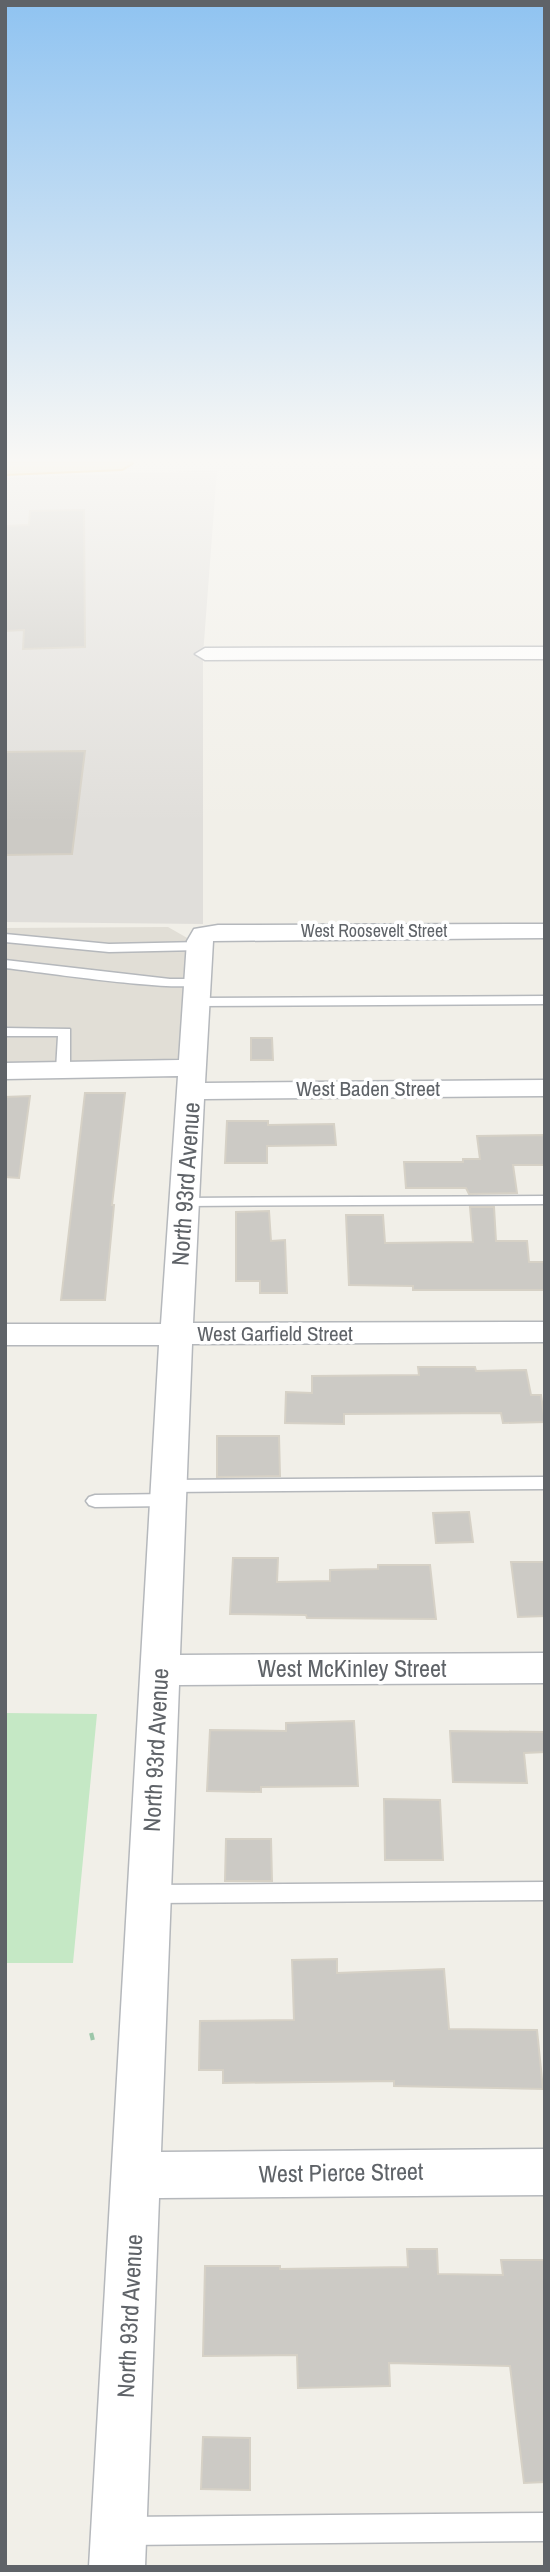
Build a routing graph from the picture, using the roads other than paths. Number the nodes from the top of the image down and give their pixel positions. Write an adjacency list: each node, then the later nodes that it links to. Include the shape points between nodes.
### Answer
1 (545, 653): 2 (street)
2 (205, 654)
3 (545, 930): 6 (street, West Roosevelt Street, via 219,932)
4 (5, 938): 6 (lane, via 108,948)
5 (5, 964): 6 (lane)
6 (199, 967): 7 (lane); 11 (street, North 93rd Avenue)
7 (545, 1000)
8 (5, 1032): 9 (lane, via 65,1032)
9 (64, 1070): 10 (street, West Baden Street); 11 (street, West Baden Street)
10 (5, 1071)
11 (193, 1079): 12 (street, West Baden Street); 14 (street, North 93rd Avenue)
12 (545, 1088)
13 (545, 1200): 14 (lane)
14 (185, 1202): 16 (street, North 93rd Avenue)
15 (545, 1332): 16 (street, West Garfield Street)
16 (176, 1334): 17 (street, West Garfield Street); 19 (street, North 93rd Avenue)
17 (5, 1335)
18 (545, 1483): 19 (lane)
19 (168, 1493): 20 (lane); 22 (street, North 93rd Avenue)
20 (95, 1502)
21 (545, 1668): 22 (street, West McKinley Street)
22 (159, 1670): 24 (street, North 93rd Avenue)
23 (545, 1891): 24 (lane)
24 (148, 1894): 26 (street, North 93rd Avenue)
25 (545, 2172): 26 (street, West Pierce Street)
26 (136, 2175): 28 (street, North 93rd Avenue)
27 (545, 2527): 28 (lane)
28 (118, 2549)

